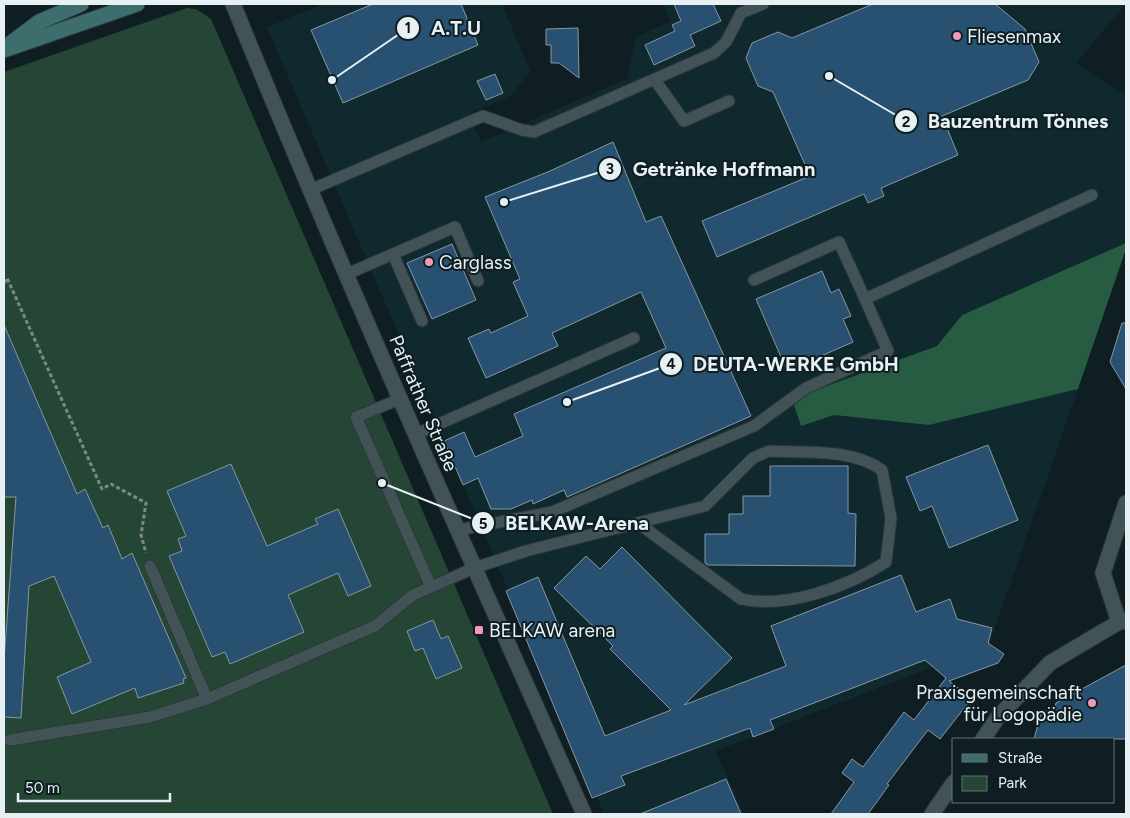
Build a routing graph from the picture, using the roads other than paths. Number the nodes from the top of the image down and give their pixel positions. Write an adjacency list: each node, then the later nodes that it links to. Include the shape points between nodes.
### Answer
1 (81, 4): 5 (main road, via 39,22)
2 (137, 4): 5 (main road)
3 (233, 4): 8 (street, Paffrather Straße)
4 (763, 4): 6 (lane, via 741,13 726,42 714,54)
5 (4, 49)
6 (655, 80): 7 (lane, via 684,121); 8 (lane, via 534,132 483,116)
7 (729, 102)
8 (310, 190): 11 (street, Paffrather Straße)
9 (1092, 196): 14 (lane)
10 (393, 254): 11 (lane); 13 (lane, via 456,227); 15 (lane)
11 (346, 274): 17 (street, Paffrather Straße)
12 (754, 280): 14 (lane, via 839,242)
13 (478, 281)
14 (865, 299): 21 (lane, via 888,351 806,388 754,426 552,512)
15 (422, 321)
16 (634, 338): 18 (lane)
17 (400, 399): 18 (street, Paffrather Straße); 24 (lane, via 356,417)
18 (416, 434): 21 (street, Paffrather Straße)
19 (1126, 503): 25 (street, via 1103,573)
20 (638, 523): 20 (lane, via 741,599 760,603 796,599 861,578 886,562 891,518 882,470 871,462 856,456 769,451 753,458 705,506); 23 (lane, via 526,551)
21 (458, 530): 23 (street, Paffrather Straße)
22 (150, 566): 26 (lane)
23 (474, 568): 24 (lane); 31 (street, Paffrather Straße)
24 (431, 587): 26 (lane, via 413,595 375,626)
25 (1123, 621): 27 (street, via 1050,663 998,717)
26 (207, 699): 28 (lane, via 150,717)
27 (984, 738)
28 (10, 740)
29 (952, 785): 30 (street)
30 (935, 813)
31 (584, 814)

